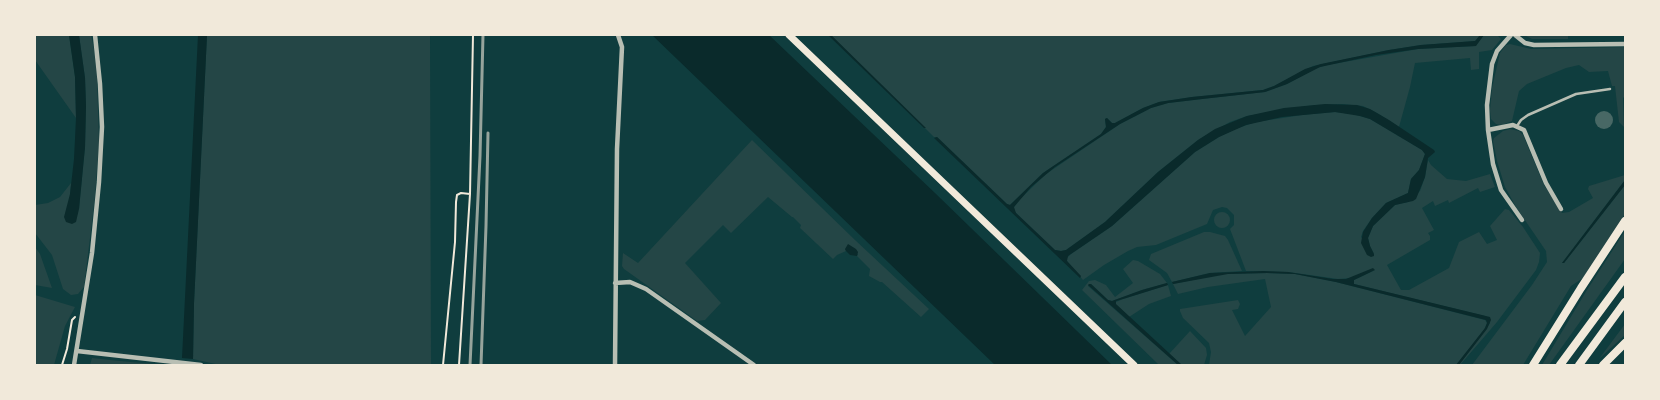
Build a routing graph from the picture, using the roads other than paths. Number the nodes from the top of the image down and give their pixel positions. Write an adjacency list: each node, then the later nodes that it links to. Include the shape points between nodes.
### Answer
1 (95, 35): 17 (street, via 102,127 99,182)
2 (618, 35): 14 (street, via 622,47)
3 (789, 35): 22 (main road)
4 (1511, 35): 9 (street, via 1496,51 1492,64 1487,105)
5 (1515, 35): 6 (street, via 1534,45)
6 (1625, 44)
7 (1610, 89): 8 (lane, via 1576,94 1528,115)
8 (1517, 126): 9 (street); 10 (street, via 1524,130 1546,183)
9 (1488, 130): 11 (street, via 1492,164 1502,190)
10 (1561, 209)
11 (1522, 220)
12 (1625, 221): 23 (highway)
13 (1625, 277): 24 (highway)
14 (615, 283): 20 (street); 21 (street, via 630,282 646,289)
15 (1625, 302): 25 (highway)
16 (1625, 343): 26 (highway)
17 (77, 351): 18 (street); 19 (street)
18 (74, 365)
19 (200, 365)
20 (615, 365)
21 (754, 365)
22 (1134, 365)
23 (1533, 365)
24 (1560, 365)
25 (1579, 365)
26 (1603, 365)

